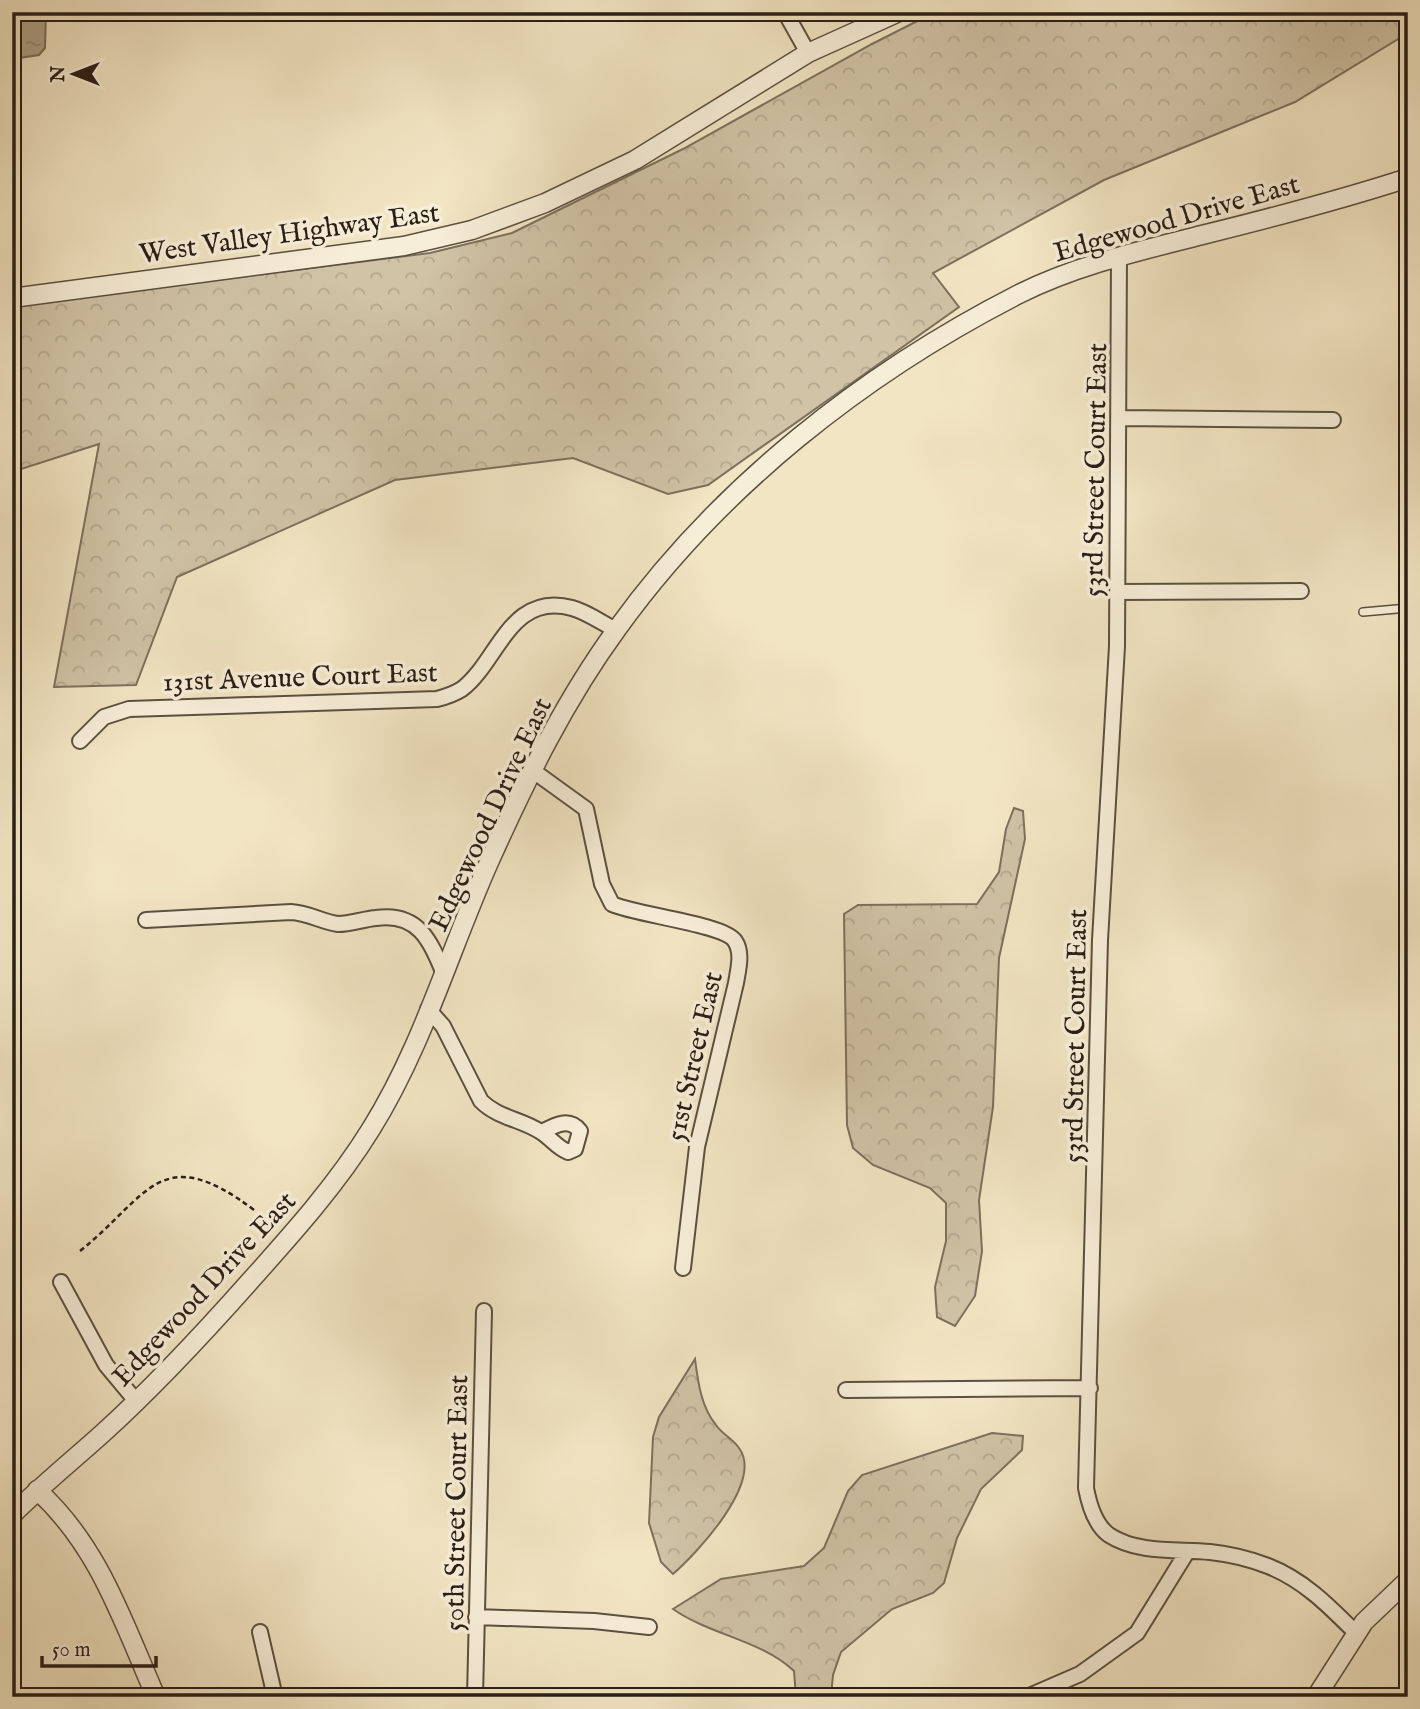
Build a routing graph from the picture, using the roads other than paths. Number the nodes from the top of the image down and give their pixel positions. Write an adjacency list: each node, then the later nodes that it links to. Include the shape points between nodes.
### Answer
1 (785, 12): 3 (street)
2 (899, 12): 3 (street, West Valley Highway East)
3 (808, 52): 6 (street, West Valley Highway East, via 635,160 545,203 472,230 404,246)
4 (1408, 178): 5 (street, Edgewood Drive East)
5 (1119, 256): 7 (street, 53rd Street Court East); 13 (street, Edgewood Drive East, via 1068,272 977,316 832,411 723,506)
6 (12, 298)
7 (1120, 418): 8 (street); 10 (street, 53rd Street Court East)
8 (1333, 420)
9 (1301, 591): 10 (street)
10 (1116, 592): 23 (street, 53rd Street Court East, via 1115,704 1100,940)
11 (1408, 608): 12 (lane)
12 (1363, 612)
13 (616, 630): 14 (street, 131st Avenue Court East, via 573,608 548,607 521,618 461,690 437,699 129,709 104,717); 15 (street, Edgewood Drive East)
14 (80, 741)
15 (532, 770): 17 (street, Edgewood Drive East); 20 (street, 51st Street East, via 586,809 602,884 612,904 708,928 737,943 736,983 697,1147)
16 (146, 920): 17 (street, via 291,912 341,924 381,917 406,920 419,928)
17 (444, 974): 18 (street, Edgewood Drive East)
18 (428, 1009): 19 (street, via 443,1026 481,1101 498,1115); 25 (street, Edgewood Drive East, via 382,1110 345,1168 253,1278)
19 (542, 1132)
20 (684, 1268)
21 (61, 1282): 25 (street, via 106,1365)
22 (484, 1311): 30 (street, 50th Street Court East)
23 (1090, 1388): 24 (street); 28 (street, 53rd Street Court East, via 1086,1488 1098,1522 1109,1535 1130,1543)
24 (846, 1390)
25 (136, 1401): 26 (street, Edgewood Drive East)
26 (37, 1490): 27 (street, Edgewood Drive East); 34 (street, via 62,1513 88,1548)
27 (12, 1515)
28 (1187, 1552): 33 (street, 53rd Street Court East, via 1209,1552 1269,1566 1317,1594); 37 (street, via 1137,1633 1080,1674)
29 (1408, 1580): 33 (street)
30 (477, 1616): 31 (street); 36 (street, 50th Street Court East)
31 (649, 1627)
32 (260, 1632): 35 (street)
33 (1357, 1634): 38 (street)
34 (156, 1697)
35 (275, 1697)
36 (475, 1697)
37 (1027, 1697)
38 (1315, 1697)

